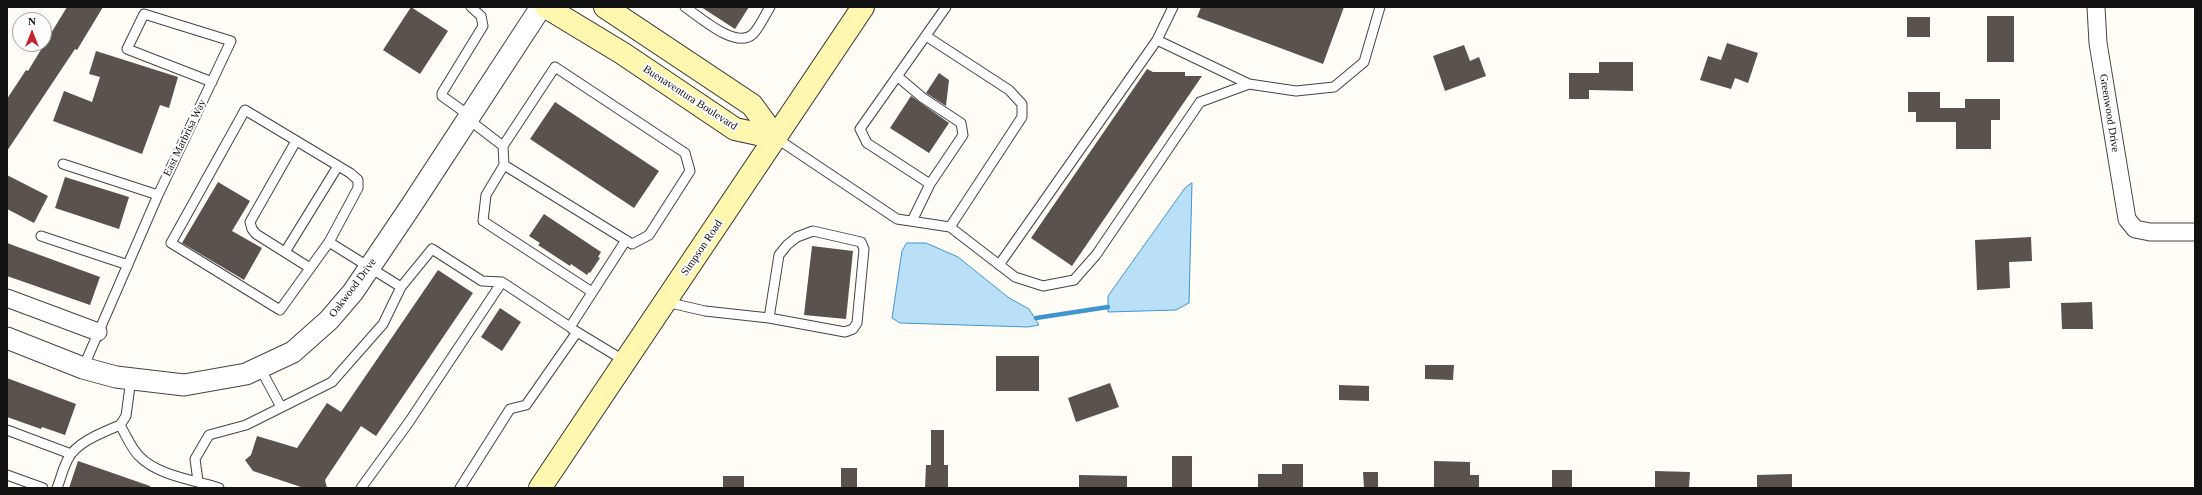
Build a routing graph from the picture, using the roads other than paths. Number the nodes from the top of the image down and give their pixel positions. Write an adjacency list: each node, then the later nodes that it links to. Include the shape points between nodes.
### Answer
1 (471, 7): 17 (lane, via 481,16 483,26 442,93)
2 (541, 7): 17 (street, Oakwood Drive)
3 (546, 7): 18 (main road, Buenaventura Boulevard, via 622,53 735,129)
4 (605, 7): 18 (main road, via 752,105)
5 (685, 7): 6 (lane, via 732,38 743,39 753,34)
6 (770, 7)
7 (863, 7): 18 (main road, Simpson Road)
8 (946, 7): 12 (lane)
9 (1173, 7): 13 (lane)
10 (1380, 7): 16 (lane, via 1364,62 1334,87 1296,91)
11 (2096, 7): 28 (street, Greenwood Drive, via 2098,43 2127,219 2135,229 2150,232)
12 (926, 36): 14 (lane); 27 (lane, via 1009,90 1022,104 1022,117)
13 (1157, 40): 16 (lane); 33 (lane)
14 (897, 76): 24 (lane, via 923,98 961,123 963,135); 24 (lane, via 860,128 867,142)
15 (212, 82): 15 (lane, East Marbrisa Way, via 231,41 144,14 127,49); 25 (lane, East Marbrisa Way)
16 (1249, 84): 33 (lane, via 1200,102 1096,255 1074,280 1043,286 1015,277)
17 (469, 118): 20 (lane); 36 (street, Oakwood Drive)
18 (776, 138): 26 (lane, via 897,219); 41 (main road, Simpson Road)
19 (296, 141): 23 (lane); 32 (lane, via 250,222 256,234); 35 (lane, via 245,110 171,243 280,310)
20 (503, 146): 22 (lane); 30 (lane, via 555,67 685,153 690,171 649,235 632,244)
21 (63, 164): 25 (lane)
22 (504, 165): 30 (lane); 39 (lane, via 486,195 484,221)
23 (338, 166): 31 (lane, via 358,180 358,188); 32 (lane)
24 (930, 184): 26 (lane)
25 (158, 195): 34 (lane, East Marbrisa Way)
26 (912, 221): 27 (lane)
27 (950, 227): 33 (lane)
28 (2195, 232)
29 (42, 236): 34 (lane)
30 (626, 240): 39 (lane)
31 (329, 242): 35 (lane); 36 (lane)
32 (285, 252): 35 (lane)
33 (999, 264)
34 (128, 265): 44 (lane, East Marbrisa Way)
35 (310, 268)
36 (369, 268): 38 (lane); 48 (street, Oakwood Drive, via 329,320 293,352)
37 (502, 282): 38 (lane, via 482,281 432,249); 43 (lane); 59 (lane, via 409,422)
38 (401, 287): 50 (lane, via 383,324 332,382)
39 (592, 292): 43 (lane)
40 (7, 298): 44 (street)
41 (666, 302): 42 (lane, via 705,311); 46 (main road, Simpson Road)
42 (769, 318): 42 (lane, via 779,255 796,237 813,231 861,242 864,249 857,323 853,329 845,332)
43 (573, 330): 46 (lane); 60 (lane, via 526,405 510,409)
44 (98, 332): 47 (lane, East Marbrisa Way)
45 (7, 338): 47 (street, Oakwood Drive)
46 (625, 361): 61 (main road, Simpson Road)
47 (83, 368): 49 (street, Oakwood Drive)
48 (260, 368): 49 (street, Oakwood Drive, via 246,374 184,384); 50 (lane)
49 (131, 379): 51 (lane, via 126,416)
50 (281, 408): 55 (lane, via 246,425 209,434 195,459)
51 (120, 425): 53 (lane, via 89,441); 55 (lane, via 133,449 146,462 179,477)
52 (7, 430): 53 (lane)
53 (71, 454): 57 (lane)
54 (7, 475): 56 (lane)
55 (198, 481): 58 (lane)
56 (43, 488)
57 (57, 488)
58 (219, 488)
59 (361, 488)
60 (460, 488)
61 (540, 488)

